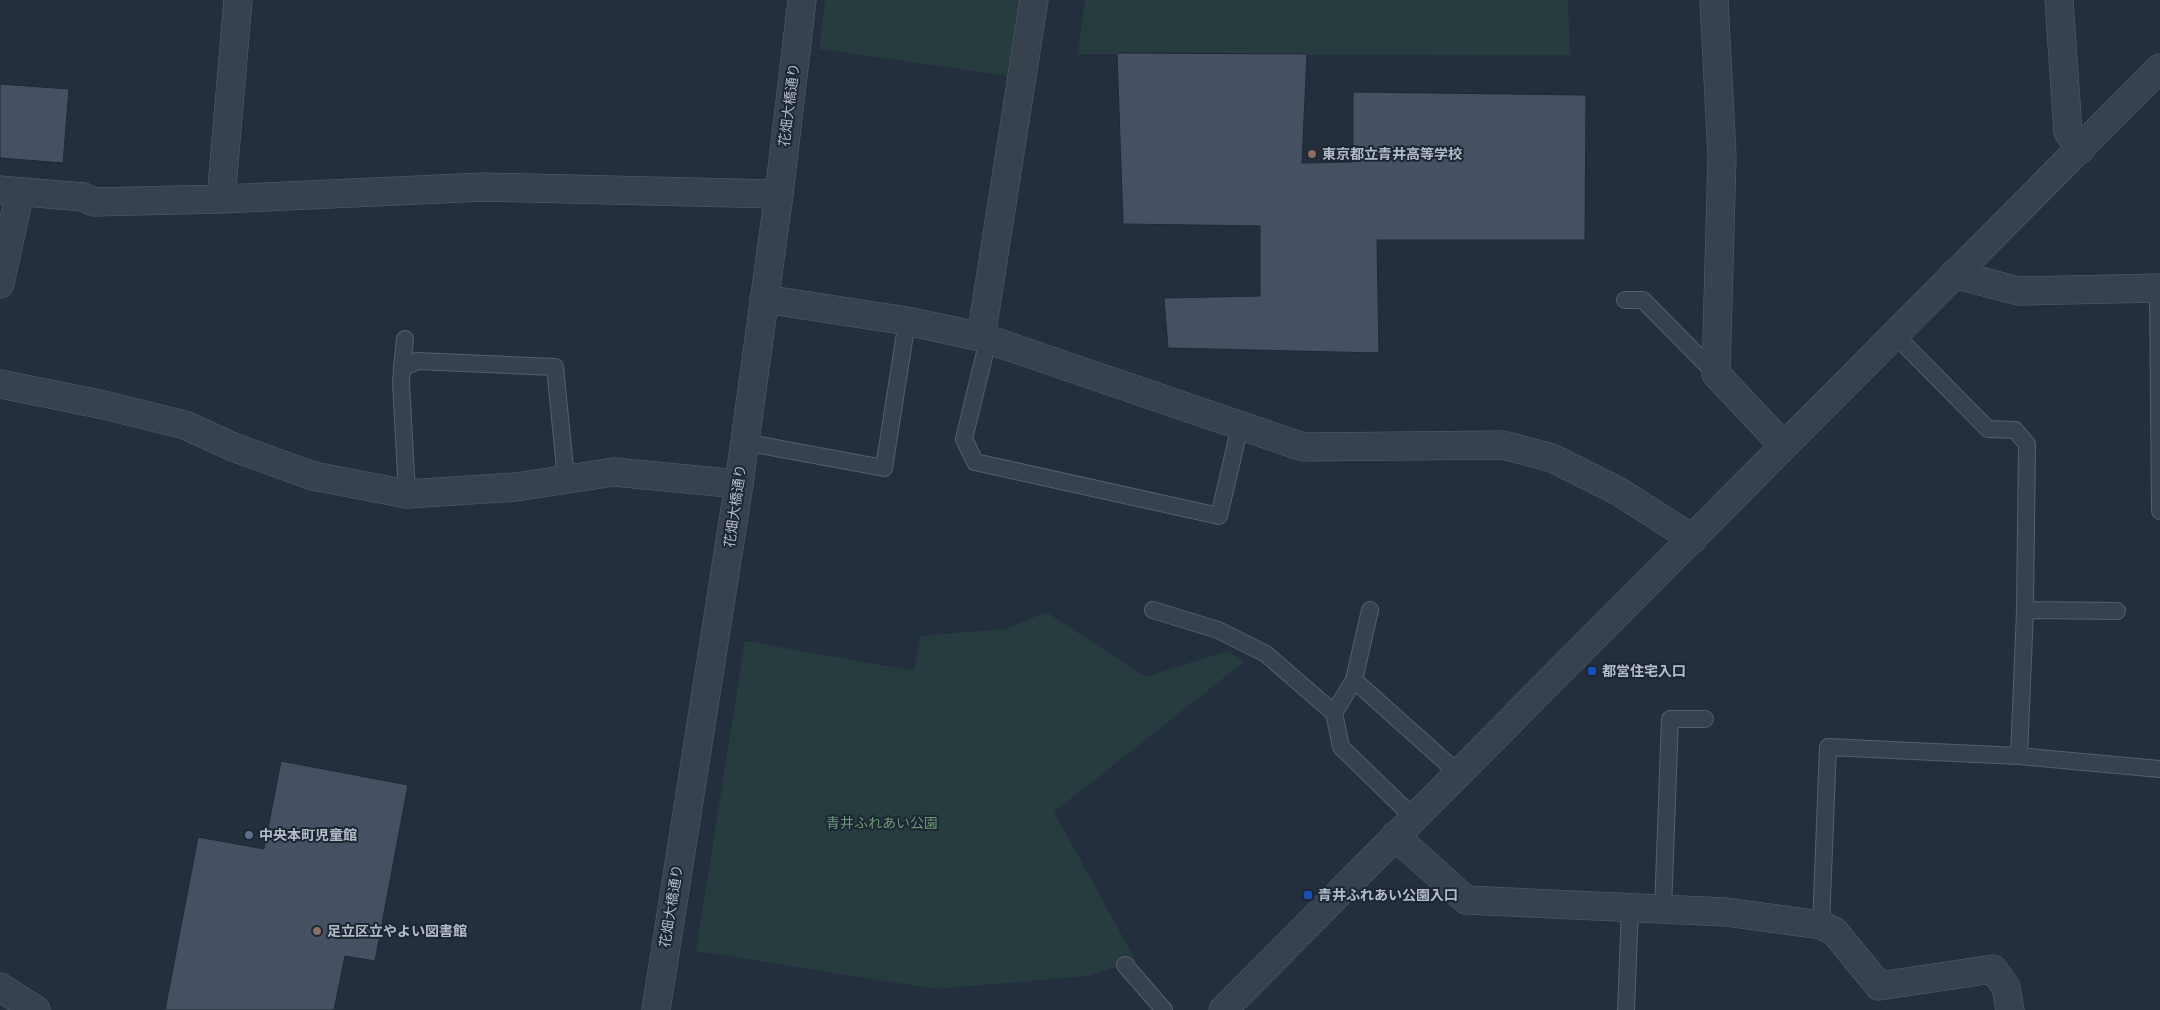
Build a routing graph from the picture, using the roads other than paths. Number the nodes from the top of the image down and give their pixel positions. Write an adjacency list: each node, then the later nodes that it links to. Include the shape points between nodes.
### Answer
1 (238, 0): 10 (street)
2 (802, 0): 9 (street, 花畑大橋通り)
3 (1034, 0): 18 (street)
4 (1714, 0): 21 (street, via 1722,156)
5 (2059, 0): 7 (street, via 2068,132)
6 (2160, 68): 7 (street)
7 (2080, 150): 11 (street)
8 (10, 191): 10 (street, via 83,197 94,202); 12 (street)
9 (779, 194): 10 (street, via 483,187); 14 (street, 花畑大橋通り)
10 (221, 199)
11 (1954, 274): 13 (street, via 2018,290); 17 (street)
12 (0, 284)
13 (2159, 288): 29 (lane)
14 (764, 299): 16 (street); 24 (street, 花畑大橋通り)
15 (1625, 300): 21 (lane, via 1643,300)
16 (907, 321): 18 (street); 24 (lane, via 884,468)
17 (1894, 334): 25 (street); 33 (lane, via 1988,429 2016,430 2027,444)
18 (985, 338): 23 (street); 23 (lane, via 964,439 975,462 1219,516)
19 (405, 339): 20 (lane)
20 (402, 368): 26 (lane, via 417,361 555,367); 28 (lane)
21 (1716, 374): 25 (street)
22 (0, 384): 28 (street, via 185,425 233,447 313,476)
23 (1240, 426): 30 (street, via 1303,447 1503,445 1552,458 1618,491)
24 (744, 442): 27 (street, 花畑大橋通り)
25 (1784, 446): 30 (street)
26 (566, 480): 27 (street, via 614,472); 28 (street, via 516,487)
27 (739, 484): 48 (street, 花畑大橋通り)
28 (407, 494)
29 (2160, 510)
30 (1692, 539): 40 (street)
31 (1153, 610): 36 (lane, via 1218,630 1266,654)
32 (1370, 610): 35 (lane)
33 (2025, 610): 34 (lane); 38 (lane)
34 (2117, 611)
35 (1354, 680): 36 (lane); 40 (lane)
36 (1334, 713): 41 (lane, via 1341,747)
37 (1705, 719): 43 (lane, via 1670,719)
38 (2019, 756): 39 (lane); 44 (lane, via 1828,747)
39 (2160, 769)
40 (1459, 774): 41 (street)
41 (1405, 827): 42 (street, via 1466,900); 50 (street)
42 (1630, 908): 43 (street); 51 (lane)
43 (1664, 909): 44 (street, via 1726,912)
44 (1822, 926): 52 (street, via 1834,931 1879,986 1993,969 2006,987)
45 (1125, 965): 49 (lane)
46 (0, 987): 47 (street)
47 (36, 1010)
48 (656, 1010)
49 (1164, 1010)
50 (1223, 1010)
51 (1626, 1010)
52 (2010, 1010)

